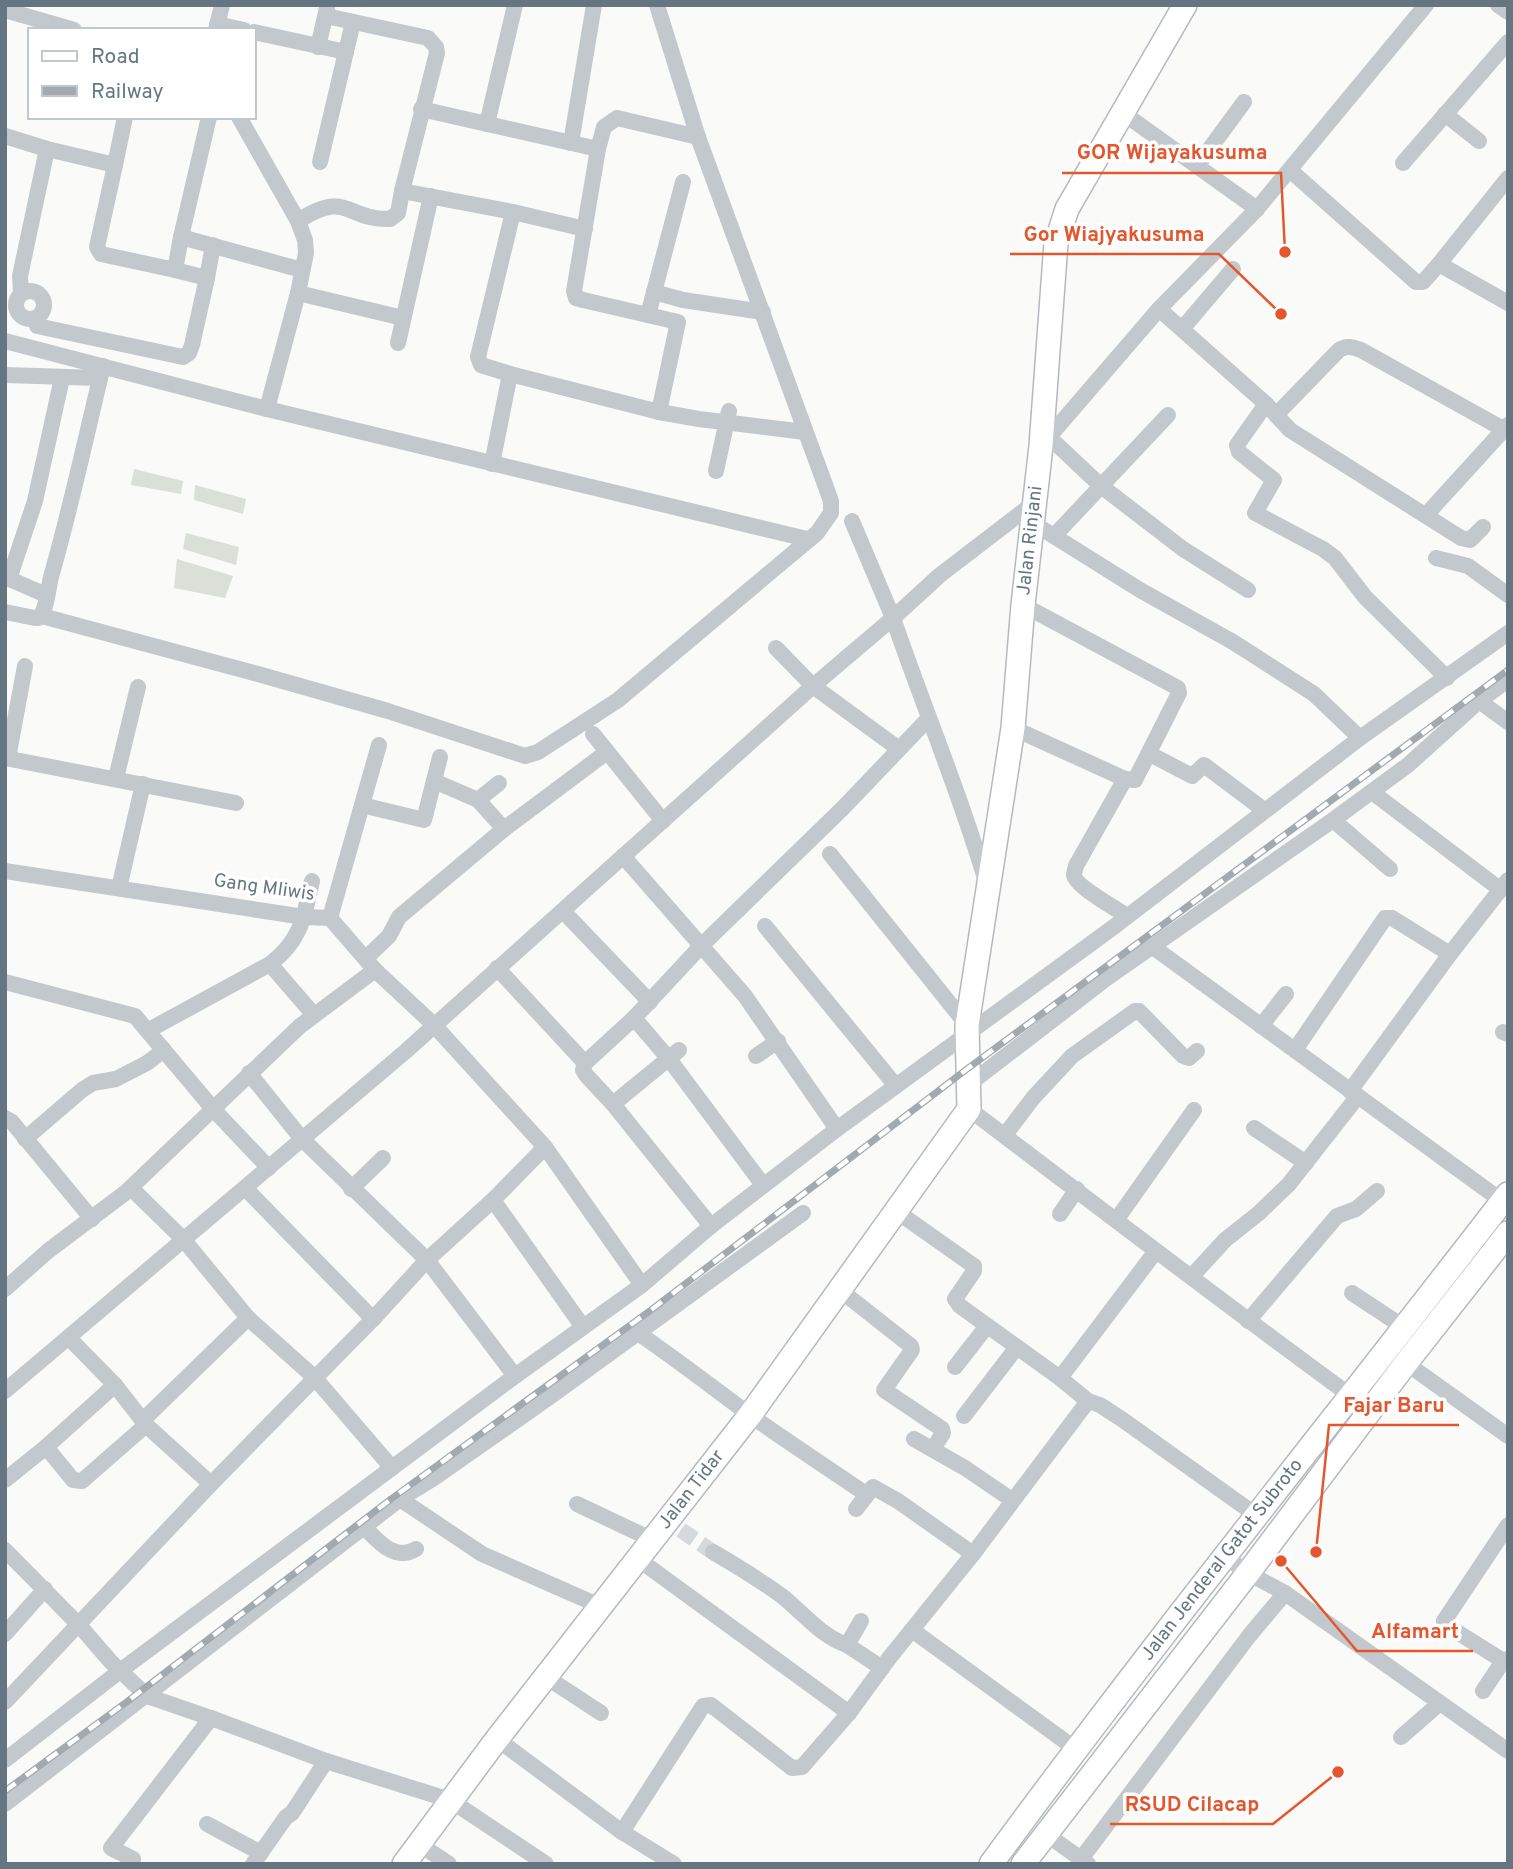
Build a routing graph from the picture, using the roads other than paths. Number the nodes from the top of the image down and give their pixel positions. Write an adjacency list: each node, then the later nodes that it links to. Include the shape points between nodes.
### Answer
1 (222, 5): 12 (street)
2 (515, 5): 25 (street)
3 (594, 5): 29 (street)
4 (657, 5): 27 (street)
5 (1185, 5): 20 (street, Jalan Rinjani)
6 (1426, 5): 36 (street)
7 (1499, 5): 10 (street)
8 (5, 10): 13 (street)
9 (327, 11): 11 (street); 16 (street)
10 (1508, 12)
11 (353, 22): 17 (street); 19 (street, via 433,42 437,53)
12 (217, 27)
13 (67, 28)
14 (256, 32): 16 (street)
15 (1508, 42): 21 (street)
16 (318, 47): 17 (street)
17 (346, 52): 32 (street)
18 (1244, 102): 35 (street)
19 (421, 109): 25 (street); 39 (street)
20 (1122, 113): 35 (street); 78 (street, Jalan Rinjani, via 1067,209 1055,243)
21 (1445, 114): 28 (street); 33 (street)
22 (125, 119): 34 (street)
23 (209, 119): 45 (street)
24 (240, 119): 43 (street)
25 (487, 124): 29 (street)
26 (5, 136): 30 (street)
27 (698, 137): 31 (street, via 617,118 604,127); 58 (street)
28 (1479, 141)
29 (571, 143): 31 (street)
30 (47, 149): 34 (street); 53 (street, via 20,276)
31 (598, 149): 44 (street)
32 (320, 162)
33 (1403, 163)
34 (114, 165): 49 (street, via 99,252)
35 (1197, 166): 41 (street)
36 (1291, 171): 41 (street); 47 (street, via 1416,282 1423,282)
37 (1508, 178): 47 (street)
38 (683, 181): 52 (street)
39 (402, 191): 40 (street); 43 (street, via 398,213 390,219 336,205)
40 (431, 196): 42 (street); 60 (street)
41 (1257, 209): 57 (street)
42 (513, 212): 44 (street); 68 (street, via 478,358 485,368)
43 (298, 222): 50 (street, via 305,240)
44 (585, 229): 59 (street, via 574,286 576,298)
45 (181, 237): 46 (street); 49 (street)
46 (213, 245): 50 (street); 51 (street)
47 (1438, 264): 56 (street)
48 (1233, 269): 63 (street)
49 (175, 270): 51 (street)
50 (302, 271): 54 (street)
51 (207, 278): 61 (street, via 192,345 183,358)
52 (654, 292): 55 (street); 59 (street)
53 (21, 293): 61 (street, via 17,311); 61 (street, via 33,290 43,298 44,311)
54 (298, 293): 60 (street); 71 (street)
55 (683, 300): 58 (street); 62 (street)
56 (1508, 303)
57 (1159, 309): 63 (street); 78 (street)
58 (763, 312): 77 (street)
59 (648, 315): 62 (street)
60 (403, 318): 65 (street)
61 (35, 322): 66 (street)
62 (678, 322): 73 (street)
63 (1182, 329): 72 (street)
64 (5, 341): 66 (street)
65 (398, 343)
66 (36, 349): 67 (street)
67 (101, 372): 70 (street); 71 (street); 91 (street, via 75,492)
68 (510, 374): 73 (street); 79 (street)
69 (5, 375): 70 (street)
70 (62, 377): 89 (street, via 35,501)
71 (267, 409): 79 (street)
72 (1271, 410): 76 (street, via 1344,346 1361,350); 83 (street, via 1290,430); 100 (street, via 1237,445 1239,452 1274,480 1255,513 1335,558 1365,597)
73 (659, 412): 75 (street)
74 (1168, 415): 81 (street)
75 (728, 417): 77 (street); 80 (street)
76 (1506, 428): 83 (street)
77 (805, 432): 87 (street, via 831,501 825,524)
78 (1045, 442): 81 (street); 82 (street, Jalan Rinjani)
79 (492, 464): 87 (street)
80 (716, 471)
81 (1101, 486): 86 (street); 90 (street, via 1183,549)
82 (1034, 513): 86 (street); 93 (street, Jalan Rinjani); 96 (street, via 940,575)
83 (1426, 515): 85 (street, via 1470,541)
84 (852, 521): 96 (street)
85 (1483, 527)
86 (1054, 536): 109 (street, via 1314,694)
87 (807, 540): 95 (street, via 618,700 525,756 349,700)
88 (1436, 558): 92 (street, via 1468,566)
89 (7, 578): 91 (street)
90 (1248, 590)
91 (46, 594): 95 (street)
92 (1508, 595)
93 (1023, 605): 107 (street, Jalan Rinjani); 113 (street, via 1178,688)
94 (5, 612): 95 (street)
95 (42, 616)
96 (893, 618): 102 (street); 105 (street)
97 (1508, 633): 100 (street)
98 (776, 648): 102 (street)
99 (25, 666): 115 (street)
100 (1447, 678): 109 (street)
101 (1508, 680): 104 (street)
102 (813, 686): 111 (street); 127 (street)
103 (138, 687): 116 (street)
104 (1479, 701): 106 (street); 121 (street)
105 (928, 719): 111 (street); 136 (street, via 968,823)
106 (1508, 722)
107 (1013, 728): 117 (street); 136 (street, Jalan Rinjani)
108 (593, 733): 112 (street)
109 (1360, 738): 125 (street)
110 (379, 745): 124 (street)
111 (899, 749): 142 (street)
112 (607, 752): 127 (street); 128 (street)
113 (1150, 754): 117 (street, via 1138,778); 125 (street, via 1192,776 1204,765)
114 (440, 757): 118 (street)
115 (7, 758): 116 (street)
116 (116, 778): 120 (street)
117 (1125, 779): 138 (street, via 1074,874 1077,881)
118 (434, 781): 122 (street); 124 (street, via 424,820)
119 (499, 783): 122 (street)
120 (143, 784): 123 (street); 135 (street)
121 (1372, 792): 126 (street); 134 (street)
122 (478, 800): 128 (street)
123 (236, 803)
124 (362, 806): 140 (street)
125 (1264, 810): 138 (street)
126 (1333, 820): 131 (street); 143 (street)
127 (663, 821): 130 (street)
128 (504, 829): 146 (street, via 399,917)
129 (830, 854): 155 (street)
130 (623, 856): 137 (street); 142 (street)
131 (1390, 869)
132 (5, 871): 135 (street, Gang Mliwis)
133 (312, 881): 139 (street)
134 (1504, 885): 144 (street)
135 (119, 888): 139 (street, Gang Mliwis)
136 (988, 891): 155 (street, Jalan Rinjani)
137 (563, 911): 147 (street); 150 (street)
138 (1127, 916): 155 (street)
139 (304, 917): 140 (street, Gang Mliwis); 145 (street, via 292,943)
140 (330, 918): 146 (street, Gang Mliwis)
141 (765, 926): 166 (street)
142 (702, 945): 150 (street); 157 (street)
143 (1153, 947): 154 (street); 165 (street)
144 (1450, 954): 159 (street, via 1385,918); 167 (street)
145 (270, 964): 151 (street); 156 (street)
146 (371, 964): 151 (street); 153 (street, Gang Mliwis)
147 (497, 968): 153 (street); 163 (street)
148 (5, 982): 156 (street, via 128,1012)
149 (1286, 993): 154 (street)
150 (650, 1002): 152 (street)
151 (314, 1015): 164 (street)
152 (634, 1018): 161 (street); 163 (street)
153 (433, 1024): 177 (street); 178 (street, Gang Mliwis)
154 (1261, 1026): 159 (street)
155 (967, 1029): 165 (street, Jalan Rinjani); 166 (street)
156 (149, 1030): 158 (street)
157 (778, 1041): 162 (street); 174 (street)
158 (164, 1050): 170 (street); 176 (street, via 116,1079 82,1090)
159 (1294, 1050): 167 (street)
160 (1197, 1051): 175 (street, via 1189,1058 1183,1056 1135,1011 1072,1056)
161 (674, 1054): 168 (street); 182 (street)
162 (756, 1056)
163 (585, 1063): 168 (street, via 586,1075)
164 (249, 1073): 170 (street); 177 (street)
165 (968, 1085): 169 (street, Jalan Rinjani)
166 (896, 1086): 174 (street)
167 (1354, 1093): 180 (street); 188 (street)
168 (613, 1104): 195 (street)
169 (969, 1109): 175 (street); 190 (street, Jalan Tidar)
170 (214, 1110): 181 (street); 183 (street)
171 (1195, 1110): 194 (street)
172 (5, 1118): 176 (street)
173 (1254, 1128): 180 (street)
174 (837, 1129): 182 (street)
175 (1005, 1135): 186 (street)
176 (25, 1139): 193 (street)
177 (302, 1139): 181 (street); 185 (street)
178 (545, 1147): 189 (street); 201 (street, Gang Mliwis)
179 (383, 1158): 185 (street)
180 (1306, 1163): 200 (street, via 1276,1198 1225,1240)
181 (269, 1168): 184 (street)
182 (763, 1185): 195 (street)
183 (131, 1188): 193 (street); 197 (street)
184 (245, 1188): 197 (street); 206 (street)
185 (351, 1189): 199 (street)
186 (1077, 1189): 192 (street); 194 (street)
187 (1377, 1191): 207 (street, via 1356,1209 1337,1216)
188 (1505, 1197): 210 (street, Jalan Jenderal Gatot Subroto)
189 (493, 1200): 199 (street); 209 (street)
190 (896, 1211): 203 (street, Jalan Tidar); 208 (street, via 974,1266 955,1300)
191 (803, 1213): 211 (street)
192 (1060, 1214)
193 (92, 1219): 202 (street)
194 (1117, 1219): 198 (street)
195 (710, 1226): 201 (street)
196 (1508, 1233): 214 (street, Jalan Jenderal Gatot Subroto)
197 (183, 1239): 205 (street); 212 (street)
198 (1156, 1251): 200 (street); 218 (street)
199 (428, 1260): 206 (street); 216 (street)
200 (1192, 1276): 207 (street)
201 (642, 1285): 209 (street)
202 (5, 1289)
203 (840, 1290): 223 (street, Jalan Tidar); 229 (street, via 911,1346 884,1390 942,1429)
204 (1352, 1293): 210 (street)
205 (248, 1318): 217 (street); 225 (street)
206 (373, 1319): 217 (street)
207 (1248, 1321): 221 (street)
208 (987, 1326): 213 (street); 215 (street)
209 (583, 1327): 216 (street)
210 (1405, 1328): 221 (street, Jalan Jenderal Gatot Subroto)
211 (638, 1333): 223 (street); 234 (street)
212 (69, 1338): 219 (street); 220 (street)
213 (1017, 1347): 218 (street); 224 (street)
214 (1406, 1363): 226 (street); 248 (street, Jalan Jenderal Gatot Subroto)
215 (955, 1367)
216 (515, 1376): 230 (street)
217 (314, 1377): 230 (street); 232 (street)
218 (1060, 1378): 222 (street)
219 (115, 1385): 225 (street); 228 (street)
220 (5, 1391)
221 (1351, 1396): 238 (street, Jalan Jenderal Gatot Subroto)
222 (1088, 1401): 235 (street); 238 (street, via 1123,1420)
223 (750, 1415): 233 (street); 241 (street, Jalan Tidar, via 674,1526)
224 (964, 1416)
225 (145, 1422): 228 (street, via 82,1481 74,1480); 232 (street)
226 (1508, 1436)
227 (914, 1439): 229 (street)
228 (46, 1447): 231 (street)
229 (933, 1449): 235 (street)
230 (392, 1468): 259 (street)
231 (5, 1480)
232 (211, 1484): 253 (street)
233 (866, 1494): 237 (street); 245 (street, via 876,1488)
234 (400, 1499): 240 (street); 251 (street, via 482,1554)
235 (1012, 1500): 245 (street)
236 (577, 1504): 241 (street)
237 (856, 1509)
238 (1256, 1515): 246 (street, Jalan Jenderal Gatot Subroto)
239 (1508, 1525): 257 (street, via 1444,1621)
240 (364, 1527): 242 (street, via 390,1550 408,1554); 262 (street)
241 (653, 1540): 247 (street, Jalan Tidar)
242 (416, 1549)
243 (5, 1550): 249 (street)
244 (713, 1552): 256 (street)
245 (973, 1554): 254 (street)
246 (1226, 1557): 248 (street); 270 (street, Jalan Jenderal Gatot Subroto)
247 (638, 1559): 251 (street, Jalan Tidar); 266 (street)
248 (1248, 1573): 250 (street); 279 (street, Jalan Jenderal Gatot Subroto)
249 (45, 1589): 253 (street); 255 (street)
250 (1285, 1593): 264 (street); 282 (street)
251 (600, 1606): 260 (street, Jalan Tidar)
252 (861, 1621): 256 (street)
253 (79, 1625): 259 (street); 263 (street)
254 (912, 1630): 258 (street); 270 (street)
255 (5, 1634)
256 (847, 1645): 258 (street)
257 (1505, 1660): 261 (street)
258 (882, 1668): 266 (street)
259 (120, 1671): 262 (street); 272 (street)
260 (546, 1677): 265 (street); 269 (street, Jalan Tidar)
261 (1483, 1691)
262 (147, 1696): 267 (street); 275 (street)
263 (5, 1702)
264 (1440, 1703): 268 (street); 271 (street)
265 (601, 1713)
266 (849, 1713): 278 (street, via 798,1769 710,1705 703,1706)
267 (211, 1718): 273 (street); 283 (street, via 111,1848 133,1859)
268 (1401, 1737)
269 (497, 1739): 274 (street, Jalan Tidar); 278 (street)
270 (1077, 1750): 276 (street, Jalan Jenderal Gatot Subroto)
271 (1508, 1751)
272 (5, 1760)
273 (326, 1761): 274 (street); 281 (street)
274 (450, 1800): 280 (street, Jalan Tidar); 286 (street)
275 (5, 1804)
276 (1024, 1819): 279 (street); 288 (street, Jalan Jenderal Gatot Subroto)
277 (207, 1824): 281 (street)
278 (622, 1832): 287 (street)
279 (1046, 1834): 282 (street); 289 (street, Jalan Jenderal Gatot Subroto)
280 (419, 1844): 284 (street, Jalan Tidar); 285 (street)
281 (257, 1858)
282 (1084, 1861)
283 (131, 1864)
284 (404, 1864)
285 (449, 1864)
286 (547, 1864)
287 (674, 1864)
288 (991, 1864)
289 (1023, 1864)

